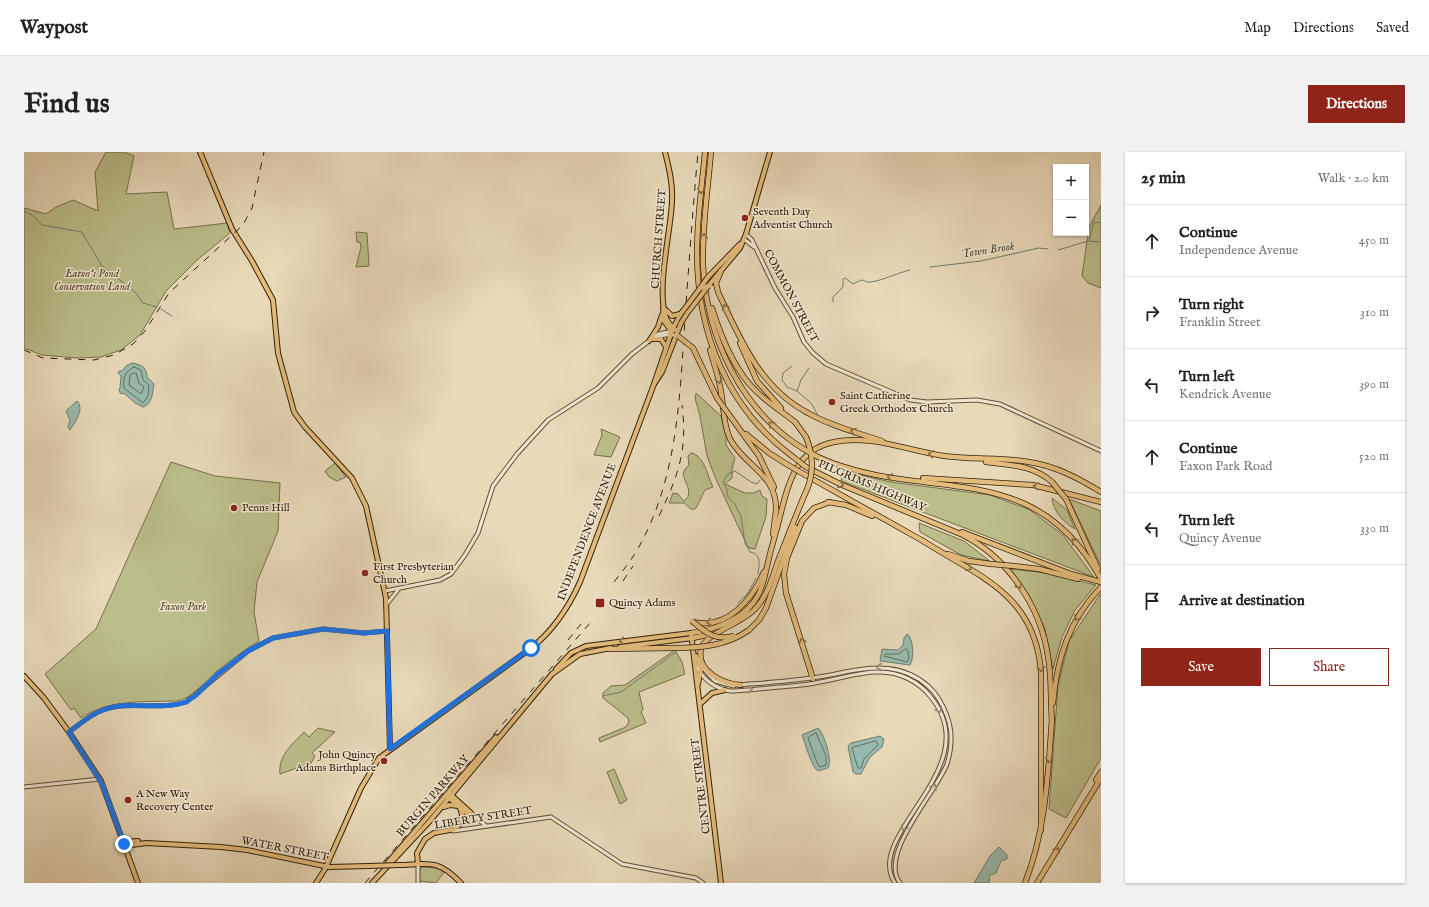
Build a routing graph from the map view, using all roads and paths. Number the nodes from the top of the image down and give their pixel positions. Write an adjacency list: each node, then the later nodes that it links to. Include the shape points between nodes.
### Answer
1 (200, 152): 44 (main road, via 233,233 273,300 278,353 296,415 360,490)
2 (665, 152): 14 (main road, CHURCH STREET, via 672,197 665,259)
3 (705, 152): 17 (highway, PILGRIMS HIGHWAY, one-way to 17, via 697,246 698,284)
4 (711, 152): 11 (highway, PILGRIMS HIGHWAY, one-way to 4, via 704,236)
5 (770, 152): 6 (main road)
6 (746, 234): 7 (main road); 9 (street, COMMON STREET, via 751,237)
7 (744, 239): 8 (main road); 9 (street, COMMON STREET)
8 (740, 244): 10 (main road, via 740,248); 12 (main road, bridge)
9 (756, 248): 26 (street, COMMON STREET, via 804,342 826,364 908,400 980,400 1000,404)
10 (721, 271): 11 (main road); 13 (highway, via 716,283)
11 (708, 285): 12 (highway, bridge); 13 (highway); 19 (main road, bridge); 24 (highway, via 716,318 740,373 759,394); 28 (highway, PILGRIMS HIGHWAY, one-way to 11, bridge, via 848,468 818,457 786,437 765,418 740,386 725,357 709,307)
12 (700, 288): 16 (main road, bridge)
13 (719, 295): 18 (highway, one-way to 13)
14 (664, 304): 15 (main road, CHURCH STREET); 16 (main road, via 671,315); 19 (main road, CHURCH STREET, via 667,320)
15 (662, 311): 19 (main road, via 665,322); 20 (main road, CHURCH STREET, via 659,326)
16 (682, 312): 19 (main road)
17 (703, 316): 33 (highway, one-way to 33, via 707,342 720,386 728,434 738,450 769,483 775,497); 34 (highway, PILGRIMS HIGHWAY, one-way to 34, bridge, via 716,359 735,396 761,429 806,467 842,485)
18 (731, 319): 24 (highway, via 749,368 757,381); 25 (highway, one-way to 18, via 819,418 790,402 759,371)
19 (674, 333): 20 (street, via 660,333); 21 (main road, INDEPENDENCE AVENUE); 22 (main road, INDEPENDENCE AVENUE, via 662,372); 23 (highway, bridge, via 693,348 700,358 717,398)
20 (651, 340): 21 (main road, via 663,341); 43 (street, via 627,357 598,388 547,422 516,454 492,489 478,533 453,571 442,580)
21 (665, 350): 22 (main road, INDEPENDENCE AVENUE)
22 (654, 384): 61 (main road, INDEPENDENCE AVENUE, via 580,582 560,618 527,651)
23 (730, 416): 33 (highway, via 770,476 776,496); 35 (highway, bridge, via 758,444 788,465)
24 (796, 423): 29 (highway, bridge, via 806,437 812,460)
25 (903, 448): 27 (highway, one-way to 25); 38 (highway, via 842,440 825,444 810,452 791,475)
26 (1101, 451)
27 (958, 458): 30 (highway, via 1016,460 1039,464 1070,474); 39 (highway, bridge, via 1026,467 1052,482 1066,499)
28 (903, 479): 32 (highway, one-way to 28, via 1023,484); 39 (highway, one-way to 28, via 1065,531 1027,504 978,488)
29 (808, 487): 37 (highway); 46 (highway, via 761,602 745,618)
30 (1101, 492)
31 (830, 502): 35 (highway, via 849,506); 37 (highway, via 817,505 806,513 797,525); 54 (highway, one-way to 31, via 786,593 784,572 802,521 816,507)
32 (1101, 502)
33 (776, 512): 38 (highway)
34 (946, 528): 41 (highway); 58 (highway, one-way to 58, via 972,540 994,557 1013,577 1031,604 1048,653)
35 (903, 530): 36 (highway)
36 (923, 541): 41 (highway, bridge, via 957,557 991,564 1039,569); 74 (highway, one-way to 74, via 1002,590 1020,610 1033,634 1041,673)
37 (790, 542): 47 (highway, via 761,617)
38 (772, 546): 40 (highway)
39 (1099, 573): 41 (highway)
40 (763, 579): 47 (highway, one-way to 47, bridge, via 737,610 707,623 692,621 706,633 719,638); 49 (highway, via 758,595 748,609 713,628)
41 (1099, 582)
42 (1101, 587): 58 (highway, one-way to 58, via 1079,613 1064,644 1056,671)
43 (401, 588): 44 (street); 45 (street, via 394,593)
44 (385, 591): 45 (main road)
45 (386, 606): 48 (main road)
46 (722, 630): 49 (highway); 55 (highway, via 704,642 702,660 716,678)
47 (749, 630): 50 (highway, bridge, via 715,645)
48 (387, 631): 60 (street, via 364,633 330,629 273,638 244,654 188,701 108,708 94,714); 61 (main road)
49 (692, 635): 50 (main road, BURGIN PARKWAY); 51 (main road, CENTRE STREET); 52 (main road, BURGIN PARKWAY, one-way to 52, via 584,647 563,659)
50 (608, 649): 52 (main road, BURGIN PARKWAY, via 580,654)
51 (700, 673): 55 (street, via 721,684); 56 (street, via 711,684); 57 (main road, CENTRE STREET)
52 (552, 674): 59 (main road, BURGIN PARKWAY)
53 (24, 676): 60 (main road)
54 (813, 679): 55 (street); 87 (street, one-way to 54, via 895,871 896,853 943,773 949,758 951,731 944,709 937,696 925,683 895,668 870,667)
55 (741, 685)
56 (725, 690): 57 (main road, via 712,693); 86 (street, one-way to 86, via 813,684 880,672 906,677 928,694 943,719 945,750 937,773 891,851 890,870)
57 (700, 704): 85 (main road, CENTRE STREET)
58 (1052, 721): 74 (highway, one-way to 74)
59 (510, 723): 65 (main road, BURGIN PARKWAY); 67 (main road, BURGIN PARKWAY)
60 (69, 732): 64 (main road)
61 (390, 749): 78 (main road, INDEPENDENCE AVENUE, via 379,758 367,776)
62 (1101, 772): 68 (highway)
63 (1101, 778): 68 (highway)
64 (100, 779): 66 (street); 76 (main road)
65 (462, 784): 67 (main road, BURGIN PARKWAY); 69 (main road, via 458,796)
66 (24, 787)
67 (449, 796): 69 (main road); 70 (main road, BURGIN PARKWAY); 81 (main road, BURGIN PARKWAY)
68 (1086, 802): 89 (highway, one-way to 68)
69 (460, 805): 70 (main road, via 448,805); 71 (main road); 72 (main road, via 462,814)
70 (438, 813): 81 (main road, BURGIN PARKWAY)
71 (470, 814): 72 (main road); 73 (street)
72 (459, 826): 75 (main road)
73 (486, 826): 75 (street, LIBERTY STREET); 84 (street, LIBERTY STREET, via 548,817 560,822 622,864 696,878)
74 (1041, 830): 88 (highway)
75 (450, 831): 77 (main road, LIBERTY STREET, via 434,834 425,839 417,853)
76 (124, 844): 78 (main road, WATER STREET, via 233,848); 79 (main road)
77 (418, 864): 78 (main road, WATER STREET, bridge); 82 (street); 83 (main road, WATER STREET, via 443,867)
78 (326, 866): 80 (main road, INDEPENDENCE AVENUE)
79 (138, 883)
80 (316, 883)
81 (372, 883)
82 (418, 883)
83 (462, 883)
84 (704, 883)
85 (721, 883)
86 (895, 883)
87 (900, 883)
88 (1025, 883)
89 (1036, 883)

